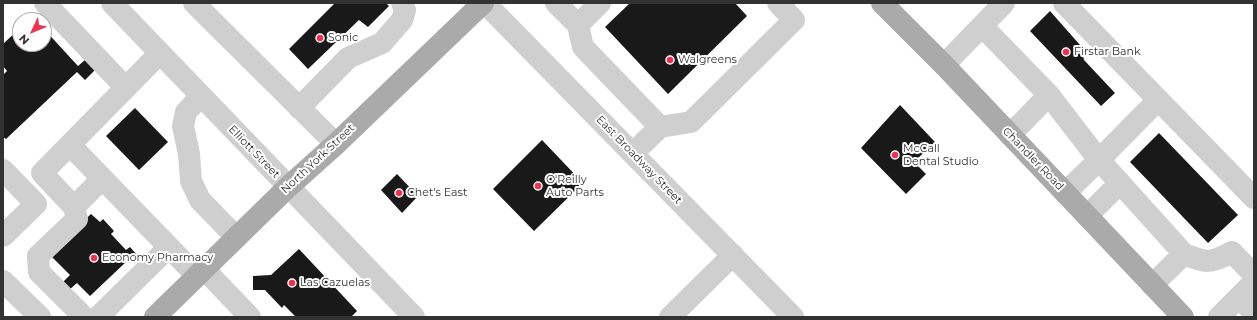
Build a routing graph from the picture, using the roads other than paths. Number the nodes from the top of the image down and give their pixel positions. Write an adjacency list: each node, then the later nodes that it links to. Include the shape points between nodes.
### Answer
1 (46, 3): 16 (street)
2 (112, 3): 14 (street, Elliott Street)
3 (194, 3): 20 (street)
4 (402, 3): 20 (street, via 405,10 402,20 382,43 348,58)
5 (484, 3): 23 (main road, North York Street); 25 (street, East Broadway Street)
6 (556, 3): 12 (street)
7 (600, 3): 12 (street)
8 (778, 3): 21 (street, via 794,20 691,122)
9 (882, 3): 15 (main road, Chandler Road)
10 (1004, 3): 13 (street)
11 (1064, 3): 19 (street)
12 (578, 25): 21 (street, via 583,47)
13 (982, 26): 15 (street); 17 (street)
14 (160, 53): 16 (street); 18 (street, Elliott Street)
15 (944, 65): 22 (main road, Chandler Road)
16 (126, 88): 24 (street)
17 (1049, 95): 22 (street); 26 (street)
18 (202, 96): 30 (street, Elliott Street); 36 (street, via 186,112 183,126 191,181 200,200)
19 (1158, 100): 26 (street); 32 (street)
20 (300, 108): 23 (street)
21 (660, 127): 25 (street)
22 (1010, 135): 31 (main road, Chandler Road)
23 (336, 144): 30 (main road, North York Street)
24 (70, 145): 28 (street); 33 (street, via 42,173)
25 (633, 153): 39 (street, East Broadway Street)
26 (1099, 160): 29 (street); 31 (street)
27 (3, 170): 35 (street, via 36,204)
28 (102, 179): 33 (street); 37 (street)
29 (1120, 183): 34 (street); 38 (street)
30 (288, 187): 36 (main road, North York Street); 51 (street, Elliott Street)
31 (1066, 193): 34 (main road, Chandler Road)
32 (1254, 198)
33 (74, 206): 47 (street, via 77,218 38,256 39,272)
34 (1087, 216): 43 (main road, Chandler Road)
35 (3, 236)
36 (236, 237): 40 (main road, North York Street)
37 (169, 247): 40 (street); 48 (street)
38 (1184, 254): 41 (street, via 1202,260 1216,260 1232,252); 43 (street)
39 (733, 255): 52 (street); 53 (street, East Broadway Street)
40 (200, 272): 49 (main road, North York Street); 50 (street)
41 (1254, 275)
42 (3, 281): 46 (street)
43 (1152, 285): 54 (main road, Chandler Road)
44 (1246, 290): 45 (street); 55 (street)
45 (1254, 313)
46 (40, 317)
47 (84, 317)
48 (98, 317)
49 (155, 317)
50 (250, 317)
51 (414, 317)
52 (670, 317)
53 (793, 317)
54 (1183, 317)
55 (1219, 317)

